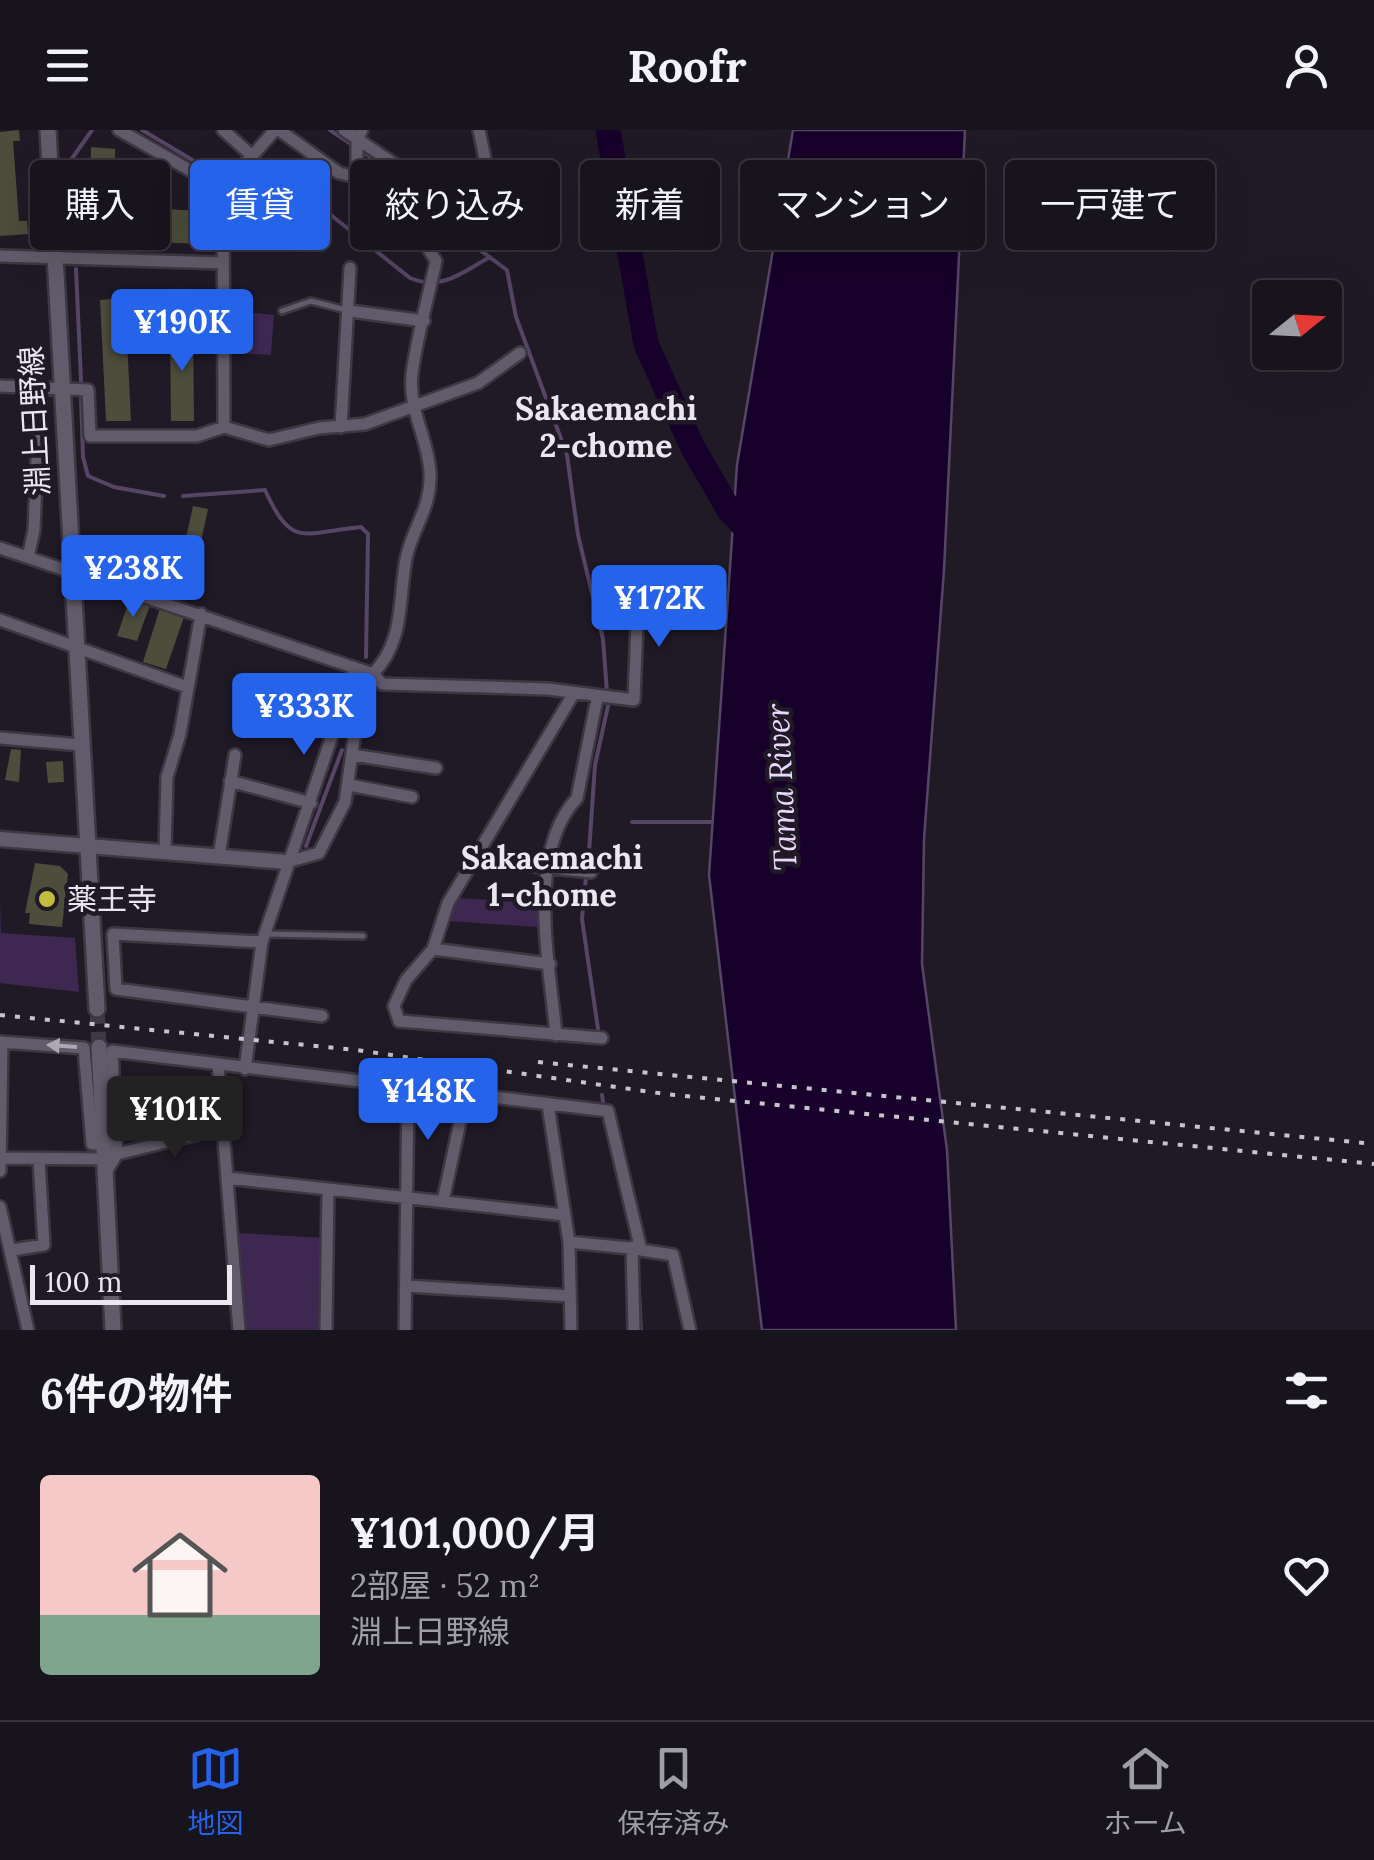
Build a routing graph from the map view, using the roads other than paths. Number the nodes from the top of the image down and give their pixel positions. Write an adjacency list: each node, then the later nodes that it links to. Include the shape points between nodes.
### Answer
1 (48, 130): 15 (main road, 淵上日野線)
2 (119, 130): 10 (street)
3 (223, 130): 8 (street)
4 (277, 130): 8 (street); 11 (street, via 339,173)
5 (344, 130): 7 (street)
6 (479, 130): 7 (street, via 496,218 480,239 468,236 418,180)
7 (358, 138)
8 (250, 154): 9 (street)
9 (245, 160)
10 (190, 165)
11 (350, 174)
12 (223, 250): 16 (street)
13 (429, 250): 20 (street, via 436,261)
14 (0, 256): 15 (street)
15 (52, 257): 16 (street); 24 (main road, 淵上日野線)
16 (222, 263): 26 (street)
17 (350, 268): 19 (street)
18 (282, 311): 19 (lane, via 311,302)
19 (350, 311): 20 (street); 27 (street)
20 (424, 321): 25 (street)
21 (520, 353): 25 (street, via 478,383)
22 (0, 386): 23 (street)
23 (40, 388): 24 (street); 29 (street)
24 (60, 388): 26 (street, via 88,390 90,436 196,436); 30 (main road, 淵上日野線)
25 (412, 410): 27 (street); 36 (street, via 430,470 426,514 406,556 401,623 389,657)
26 (224, 426): 27 (street, via 269,440)
27 (342, 428)
28 (0, 548): 29 (street)
29 (28, 558): 30 (street)
30 (70, 570): 32 (street); 34 (main road, 淵上日野線)
31 (638, 598): 39 (street, via 634,700)
32 (201, 614): 35 (street); 37 (street)
33 (0, 620): 34 (street)
34 (75, 645): 37 (street); 41 (main road, 淵上日野線)
35 (355, 668): 36 (street); 48 (street)
36 (373, 674): 38 (street, via 382,684 402,686); 43 (street)
37 (187, 687): 51 (street, via 167,777)
38 (574, 692): 39 (street); 53 (street)
39 (604, 699): 55 (street, via 577,798)
40 (0, 738): 41 (street)
41 (81, 745): 50 (main road, 淵上日野線)
42 (235, 755): 45 (street)
43 (353, 755): 44 (street); 46 (street)
44 (436, 768)
45 (230, 781): 48 (street); 52 (street)
46 (349, 785): 47 (street); 54 (street, via 319,854)
47 (412, 797)
48 (312, 802): 54 (street)
49 (0, 839): 50 (street)
50 (86, 848): 51 (street); 62 (main road, 淵上日野線)
51 (165, 851): 52 (street)
52 (219, 856): 54 (street)
53 (474, 860): 55 (street); 59 (street, via 448,903)
54 (286, 862): 58 (street)
55 (546, 867): 56 (street); 60 (street)
56 (586, 872)
57 (364, 936): 58 (lane)
58 (263, 938): 61 (street); 61 (street, via 114,934 116,989)
59 (432, 950): 60 (street); 64 (street, via 406,980 394,1006 399,1021)
60 (550, 964): 64 (street)
61 (251, 1006): 63 (street); 69 (street)
62 (97, 1008)
63 (322, 1016)
64 (556, 1034): 65 (street)
65 (602, 1038)
66 (1, 1042): 74 (street); 75 (street, one-way to 66, via 92,1144 84,1048)
67 (99, 1046): 75 (main road)
68 (218, 1065): 69 (street); 73 (street); 75 (street, via 112,1051)
69 (245, 1069): 70 (street)
70 (408, 1088): 71 (street); 80 (street)
71 (466, 1094): 72 (street); 81 (street)
72 (548, 1104): 83 (street); 85 (street, via 608,1112)
73 (223, 1128): 75 (street); 78 (street)
74 (0, 1158): 76 (street); 77 (street)
75 (108, 1158): 76 (street); 90 (main road)
76 (39, 1160): 86 (street, via 44,1245)
77 (0, 1170)
78 (228, 1178): 79 (street); 91 (street)
79 (328, 1190): 80 (street); 92 (street)
80 (406, 1198): 81 (street); 87 (street)
81 (443, 1202): 83 (street)
82 (0, 1207): 86 (street)
83 (564, 1214): 84 (street)
84 (569, 1242): 85 (street); 88 (street)
85 (636, 1249): 95 (street); 96 (street, via 673,1255)
86 (12, 1250): 89 (street)
87 (406, 1286): 88 (street); 93 (street)
88 (570, 1296): 94 (street)
89 (28, 1330)
90 (113, 1330)
91 (239, 1330)
92 (326, 1330)
93 (406, 1330)
94 (570, 1330)
95 (634, 1330)
96 (690, 1330)

